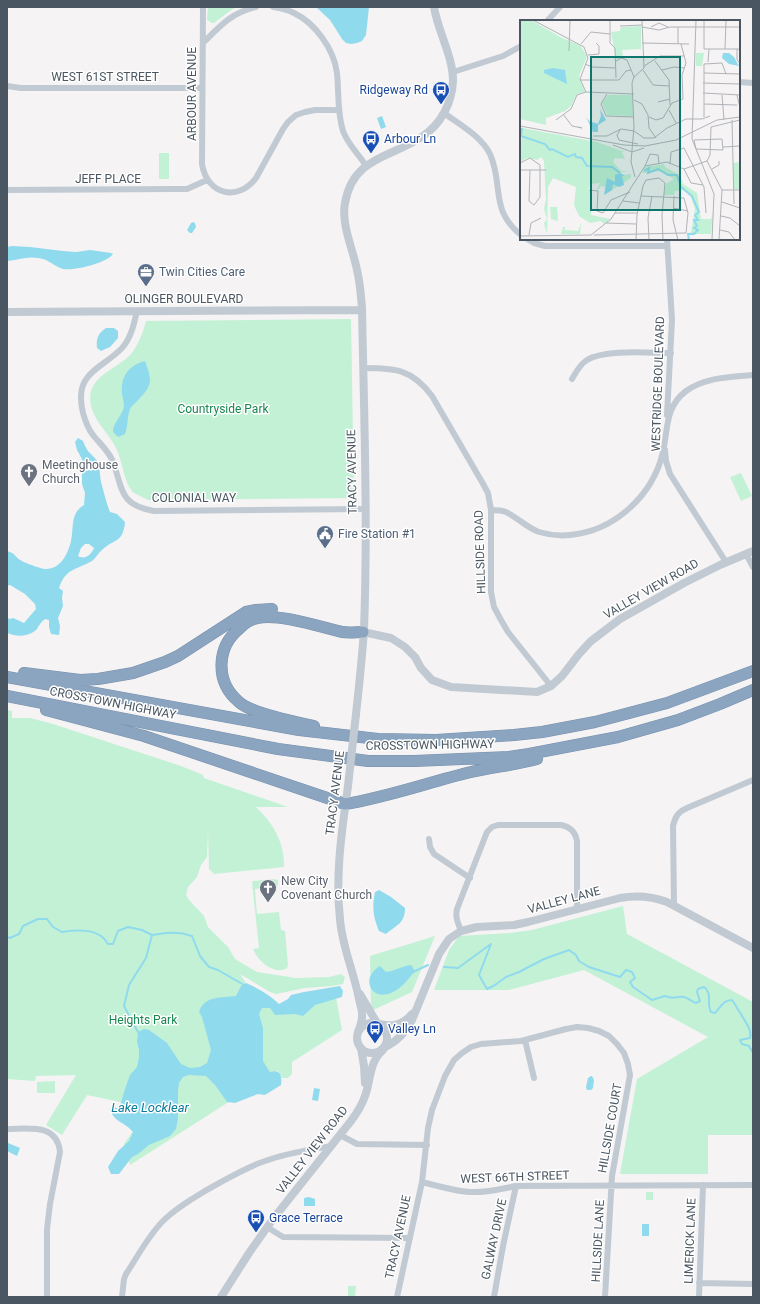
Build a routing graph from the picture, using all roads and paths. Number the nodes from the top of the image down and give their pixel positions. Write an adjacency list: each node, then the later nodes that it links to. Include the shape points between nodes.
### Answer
1 (203, 7): 7 (street, ARBOUR AVENUE)
2 (256, 7): 7 (street, via 233,15)
3 (274, 7): 14 (street, via 300,17 317,31 326,43 337,71)
4 (434, 7): 9 (street, TRACY AVENUE)
5 (560, 7): 6 (street)
6 (548, 20)
7 (203, 43): 13 (street, ARBOUR AVENUE)
8 (520, 47): 9 (street, via 503,56)
9 (452, 72): 15 (street, TRACY AVENUE, via 451,96)
10 (740, 82): 11 (street)
11 (753, 83)
12 (7, 86): 13 (street, WEST 61ST STREET)
13 (202, 88): 17 (street, ARBOUR AVENUE, via 202,164)
14 (339, 110): 16 (street, via 348,141); 17 (street, via 315,110 296,115 283,129 256,178 244,189 228,193)
15 (444, 113): 16 (street, TRACY AVENUE, via 423,137); 19 (street, via 475,136 489,153 502,210 514,230)
16 (366, 166): 23 (street, TRACY AVENUE, via 348,191 344,216 358,271)
17 (207, 180): 18 (street, JEFF PLACE, via 187,189)
18 (7, 190)
19 (520, 234)
20 (529, 240): 22 (street, via 545,246)
21 (667, 240): 22 (street, WESTRIDGE BOULEVARD)
22 (666, 246): 26 (street, WESTRIDGE BOULEVARD, via 672,301)
23 (362, 310): 24 (street, OLINGER BOULEVARD); 27 (street, TRACY AVENUE)
24 (137, 311): 25 (street, OLINGER BOULEVARD); 31 (street, COLONIAL WAY, via 128,340 90,374 84,382 81,401 87,424 112,460 122,491 128,499 144,509 154,511)
25 (7, 312)
26 (671, 353): 29 (street, via 598,355 581,364); 30 (street, WESTRIDGE BOULEVARD)
27 (363, 368): 31 (street, TRACY AVENUE); 32 (street, HILLSIDE ROAD, via 396,370 417,379 425,387 488,493)
28 (753, 375): 30 (street, via 707,380 690,389 670,411)
29 (572, 379)
30 (665, 435): 32 (street, via 658,469 650,484 628,510 599,528 584,533 553,535 538,532 505,511); 34 (street, WESTRIDGE BOULEVARD, via 664,448 670,474)
31 (365, 509): 36 (street, TRACY AVENUE)
32 (491, 510): 40 (street, HILLSIDE ROAD, via 491,592 494,607 508,632)
33 (750, 553): 34 (street, VALLEY VIEW ROAD); 35 (street)
34 (726, 562): 40 (street, VALLEY VIEW ROAD, via 648,602 606,629 591,641)
35 (753, 567)
36 (364, 632): 37 (highway, via 274,609 256,610 246,612 178,656 133,673 80,680); 40 (street, VALLEY VIEW ROAD, via 391,638 415,657 432,680 451,687 537,692); 45 (highway, via 344,632 270,616 256,618 235,632 223,651 224,682 239,702 255,711 313,726); 47 (street, TRACY AVENUE, bridge)
37 (7, 671)
38 (753, 671): 45 (highway, CROSSTOWN HIGHWAY, via 668,703 595,722 514,736)
39 (7, 677): 45 (highway, CROSSTOWN HIGHWAY, via 300,730 362,738)
40 (551, 686)
41 (753, 690): 44 (highway, CROSSTOWN HIGHWAY, via 678,720)
42 (7, 696): 44 (highway, CROSSTOWN HIGHWAY, via 278,749 368,761 508,757)
43 (7, 700): 47 (highway, via 144,736)
44 (618, 737): 47 (highway, via 522,763 472,772)
45 (416, 740)
46 (753, 780): 50 (street, via 681,810 677,815 673,826)
47 (345, 804): 54 (street, TRACY AVENUE, via 338,897 345,946)
48 (429, 839): 49 (street, via 434,854)
49 (470, 878): 51 (street, via 487,832 492,827 567,826 576,835 577,841); 52 (street, via 456,914)
50 (674, 906): 51 (street, VALLEY LANE, via 656,898 632,896); 53 (street, VALLEY LANE)
51 (577, 910): 52 (street, VALLEY LANE, via 514,925 477,927)
52 (461, 931): 55 (street, VALLEY LANE, via 449,939 439,954)
53 (753, 948)
54 (357, 988): 56 (street, TRACY AVENUE); 57 (street, TRACY AVENUE, via 362,1014)
55 (416, 1008): 56 (street, VALLEY LANE, via 403,1023 388,1026); 60 (street, VALLEY LANE, via 407,1029)
56 (378, 1024): 57 (street, via 369,1023); 60 (street, via 386,1031 387,1041)
57 (358, 1032): 59 (street)
58 (525, 1040): 61 (street); 65 (street, HILLSIDE COURT, via 481,1044 471,1047 454,1060 432,1110); 71 (street, HILLSIDE COURT, via 566,1029 588,1028 609,1036 624,1053 628,1064 629,1081)
59 (360, 1048): 60 (street, via 374,1054); 62 (street)
60 (384, 1048): 62 (street, VALLEY VIEW ROAD, via 374,1060)
61 (534, 1078)
62 (366, 1096): 64 (street, VALLEY VIEW ROAD, via 352,1121)
63 (7, 1129): 76 (street, via 36,1129 48,1132 56,1138 59,1145 47,1229)
64 (340, 1135): 65 (street, via 357,1144); 66 (street, VALLEY VIEW ROAD)
65 (426, 1145): 67 (street, HILLSIDE COURT)
66 (331, 1146): 72 (street, VALLEY VIEW ROAD); 77 (street, via 266,1160 234,1174 171,1213 126,1274)
67 (422, 1182): 70 (street, WEST 66TH STREET, via 470,1192 487,1192); 73 (street, TRACY AVENUE)
68 (703, 1185): 69 (street, WEST 66TH STREET); 71 (street, WEST 66TH STREET); 74 (street, LIMERICK LANE)
69 (753, 1185)
70 (516, 1186): 71 (street, WEST 66TH STREET); 80 (street, GALWAY DRIVE)
71 (612, 1186): 81 (street, HILLSIDE LANE)
72 (267, 1227): 73 (street, via 283,1237); 78 (street, VALLEY VIEW ROAD)
73 (410, 1238): 79 (street, TRACY AVENUE)
74 (699, 1283): 75 (street); 82 (street, LIMERICK LANE)
75 (753, 1284)
76 (47, 1297)
77 (122, 1297)
78 (221, 1297)
79 (397, 1297)
80 (494, 1297)
81 (606, 1297)
82 (699, 1297)

